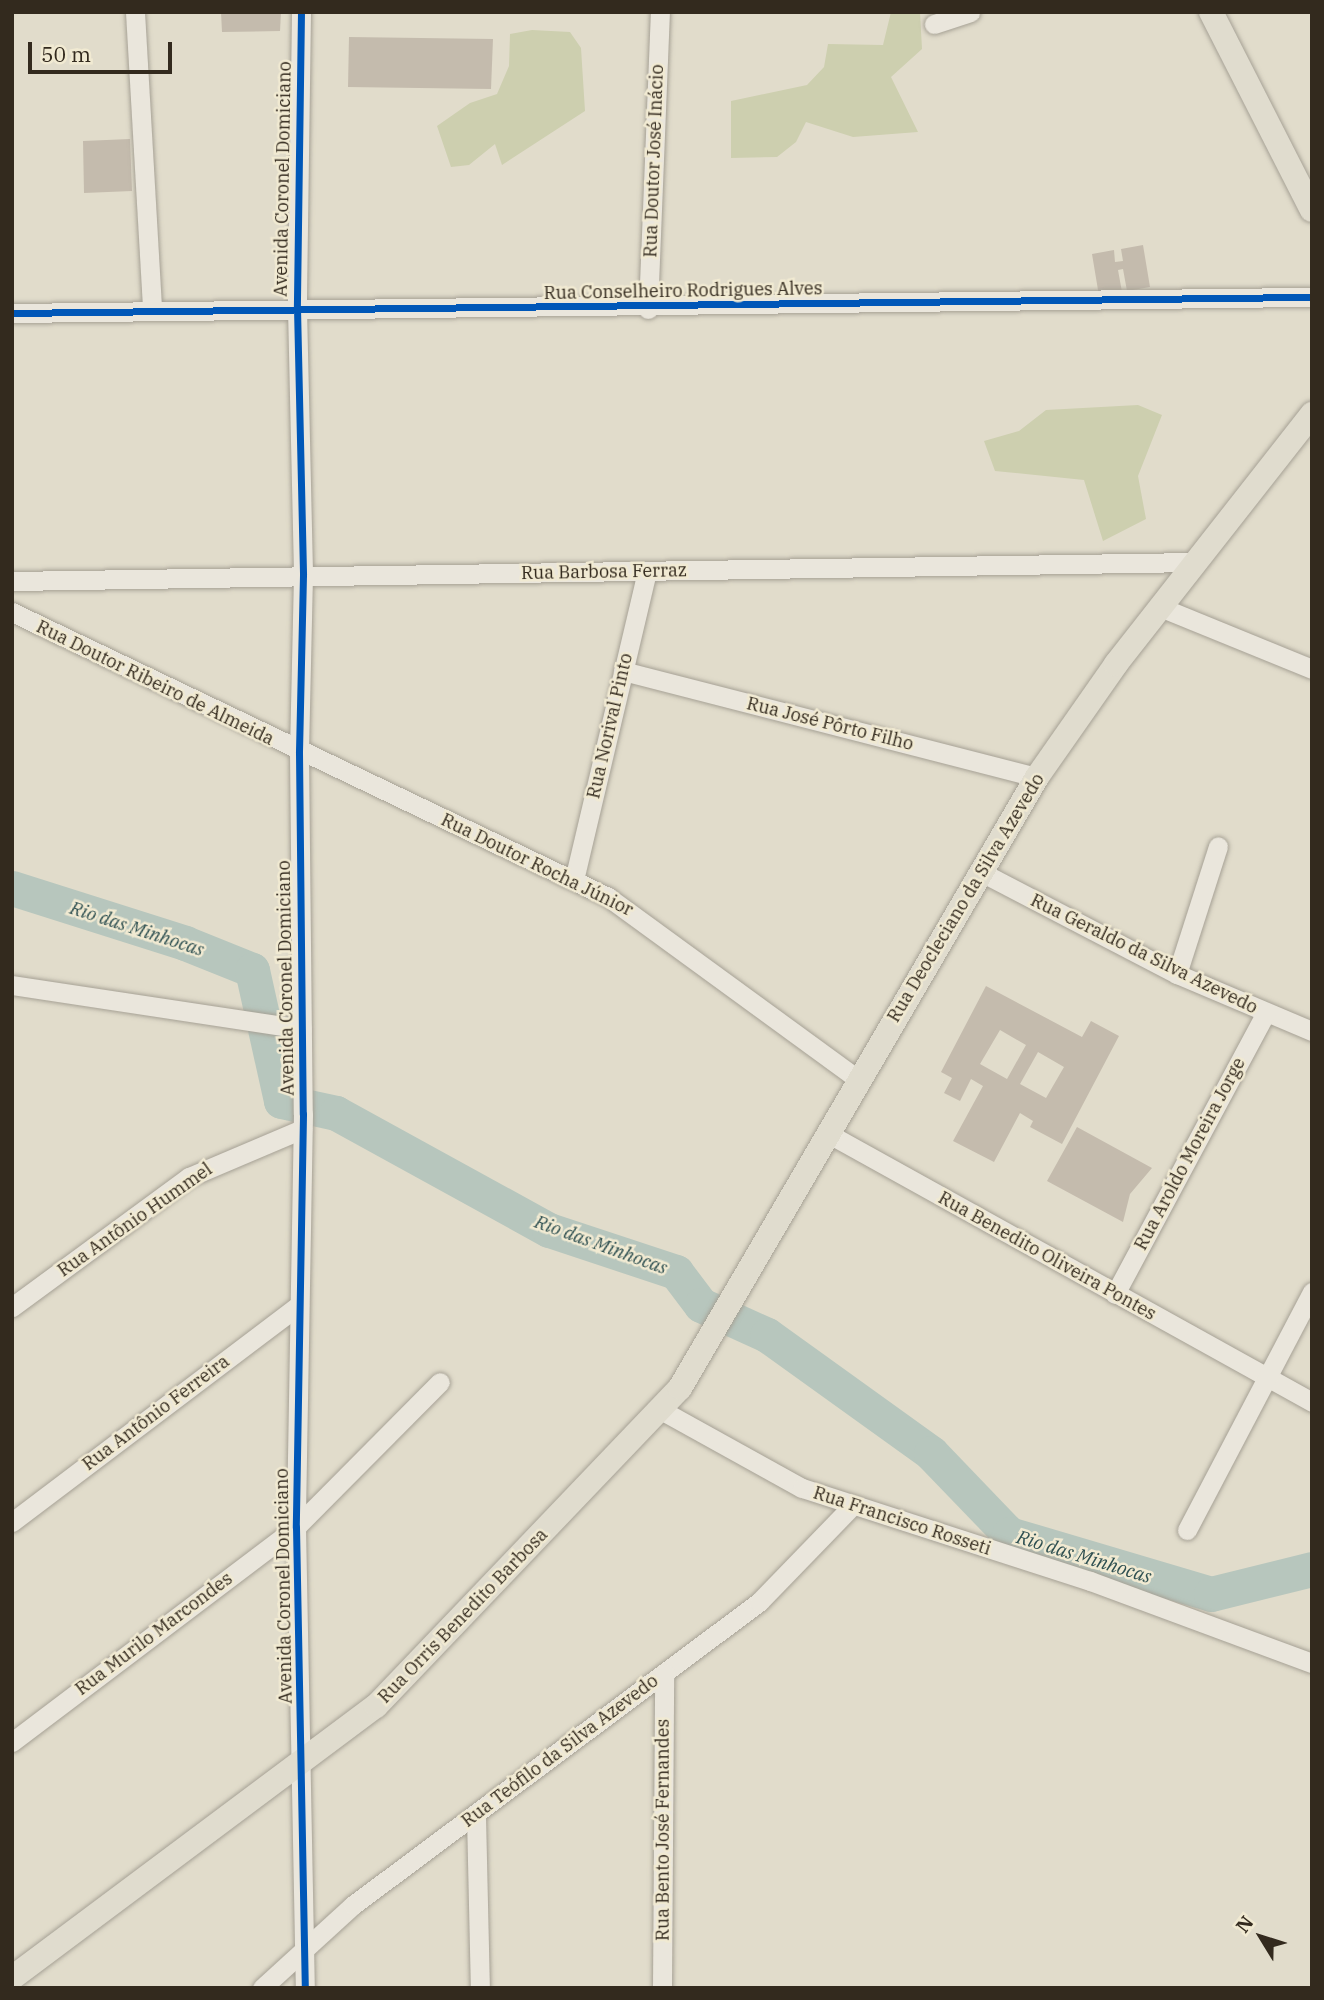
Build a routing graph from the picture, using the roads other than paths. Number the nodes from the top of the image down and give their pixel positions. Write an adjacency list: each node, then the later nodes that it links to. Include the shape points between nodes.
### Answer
1 (135, 12): 9 (street)
2 (301, 12): 10 (street, Avenida Coronel Domiciano)
3 (660, 12): 11 (street, Rua Doutor José Inácio)
4 (970, 12): 6 (street)
5 (1211, 12): 7 (main road)
6 (934, 24)
7 (1312, 210)
8 (1312, 297): 11 (street, Rua Conselheiro Rodrigues Alves)
9 (152, 308): 10 (street, Rua Conselheiro Rodrigues Alves); 12 (street, Rua Conselheiro Rodrigues Alves)
10 (297, 309): 11 (street, Rua Conselheiro Rodrigues Alves); 16 (street, Avenida Coronel Domiciano)
11 (648, 309)
12 (12, 313)
13 (1312, 414): 14 (main road, Rua Deocleciano da Silva Azevedo)
14 (1195, 562): 15 (street, Rua Barbosa Ferraz); 18 (main road, Rua Deocleciano da Silva Azevedo)
15 (647, 572): 16 (street, Rua Barbosa Ferraz); 21 (street, Rua Norival Pinto)
16 (303, 575): 17 (street, Rua Barbosa Ferraz); 22 (street, Avenida Coronel Domiciano)
17 (12, 582)
18 (1160, 607): 20 (street); 23 (main road, Rua Deocleciano da Silva Azevedo)
19 (12, 612): 22 (street, Rua Doutor Ribeiro de Almeida)
20 (1312, 669)
21 (623, 671): 23 (street, Rua José Pôrto Filho); 26 (street, Rua Norival Pinto)
22 (299, 753): 26 (street, Rua Doutor Rocha Júnior); 30 (street, Avenida Coronel Domiciano)
23 (1037, 777): 25 (main road, Rua Deocleciano da Silva Azevedo)
24 (1218, 846): 27 (street)
25 (979, 871): 27 (street, Rua Geraldo da Silva Azevedo); 32 (main road, Rua Deocleciano da Silva Azevedo)
26 (574, 880): 32 (street, Rua Doutor Rocha Júnior, via 643,918)
27 (1177, 974): 29 (street, Rua Geraldo da Silva Azevedo)
28 (12, 985): 30 (street)
29 (1265, 1014): 31 (street, Rua Geraldo da Silva Azevedo); 36 (street, Rua Aroldo Moreira Jorge)
30 (302, 1029): 33 (street, Avenida Coronel Domiciano)
31 (1312, 1031)
32 (859, 1080): 34 (main road, Rua Deocleciano da Silva Azevedo)
33 (303, 1122): 37 (street, Avenida Coronel Domiciano); 38 (street, Rua Antônio Hummel, via 189,1177)
34 (829, 1134): 36 (street, Rua Benedito Oliveira Pontes); 42 (main road, Rua Deocleciano da Silva Azevedo, via 712,1338)
35 (1312, 1292): 39 (street)
36 (1115, 1294): 39 (street, Rua Benedito Oliveira Pontes)
37 (299, 1305): 44 (street, Rua Antônio Ferreira); 45 (street, Avenida Coronel Domiciano)
38 (12, 1307)
39 (1266, 1377): 41 (street, Rua Benedito Oliveira Pontes); 46 (street)
40 (440, 1382): 45 (street, Rua Murilo Marcondes)
41 (1312, 1402)
42 (662, 1410): 43 (street, Rua Francisco Rosseti, via 761,1468); 50 (main road, Rua Orris Benedito Barbosa, via 425,1659)
43 (851, 1507): 47 (street, Rua Francisco Rosseti, via 1090,1581); 48 (street, Rua Teófilo da Silva Azevedo, via 787,1579)
44 (12, 1522)
45 (296, 1527): 49 (street, Rua Murilo Marcondes); 50 (street, Avenida Coronel Domiciano)
46 (1187, 1530)
47 (1312, 1663)
48 (664, 1673): 51 (street, Rua Teófilo da Silva Azevedo); 57 (street, Rua Bento José Fernandes)
49 (12, 1742)
50 (301, 1765): 52 (street, Avenida Coronel Domiciano); 53 (main road, Rua Orris Benedito Barbosa)
51 (476, 1816): 52 (street, Rua Teófilo da Silva Azevedo); 56 (street)
52 (306, 1942): 54 (street, Rua Teófilo da Silva Azevedo); 55 (street, Avenida Coronel Domiciano)
53 (12, 1978)
54 (262, 1988)
55 (305, 1988)
56 (480, 1988)
57 (662, 1988)

